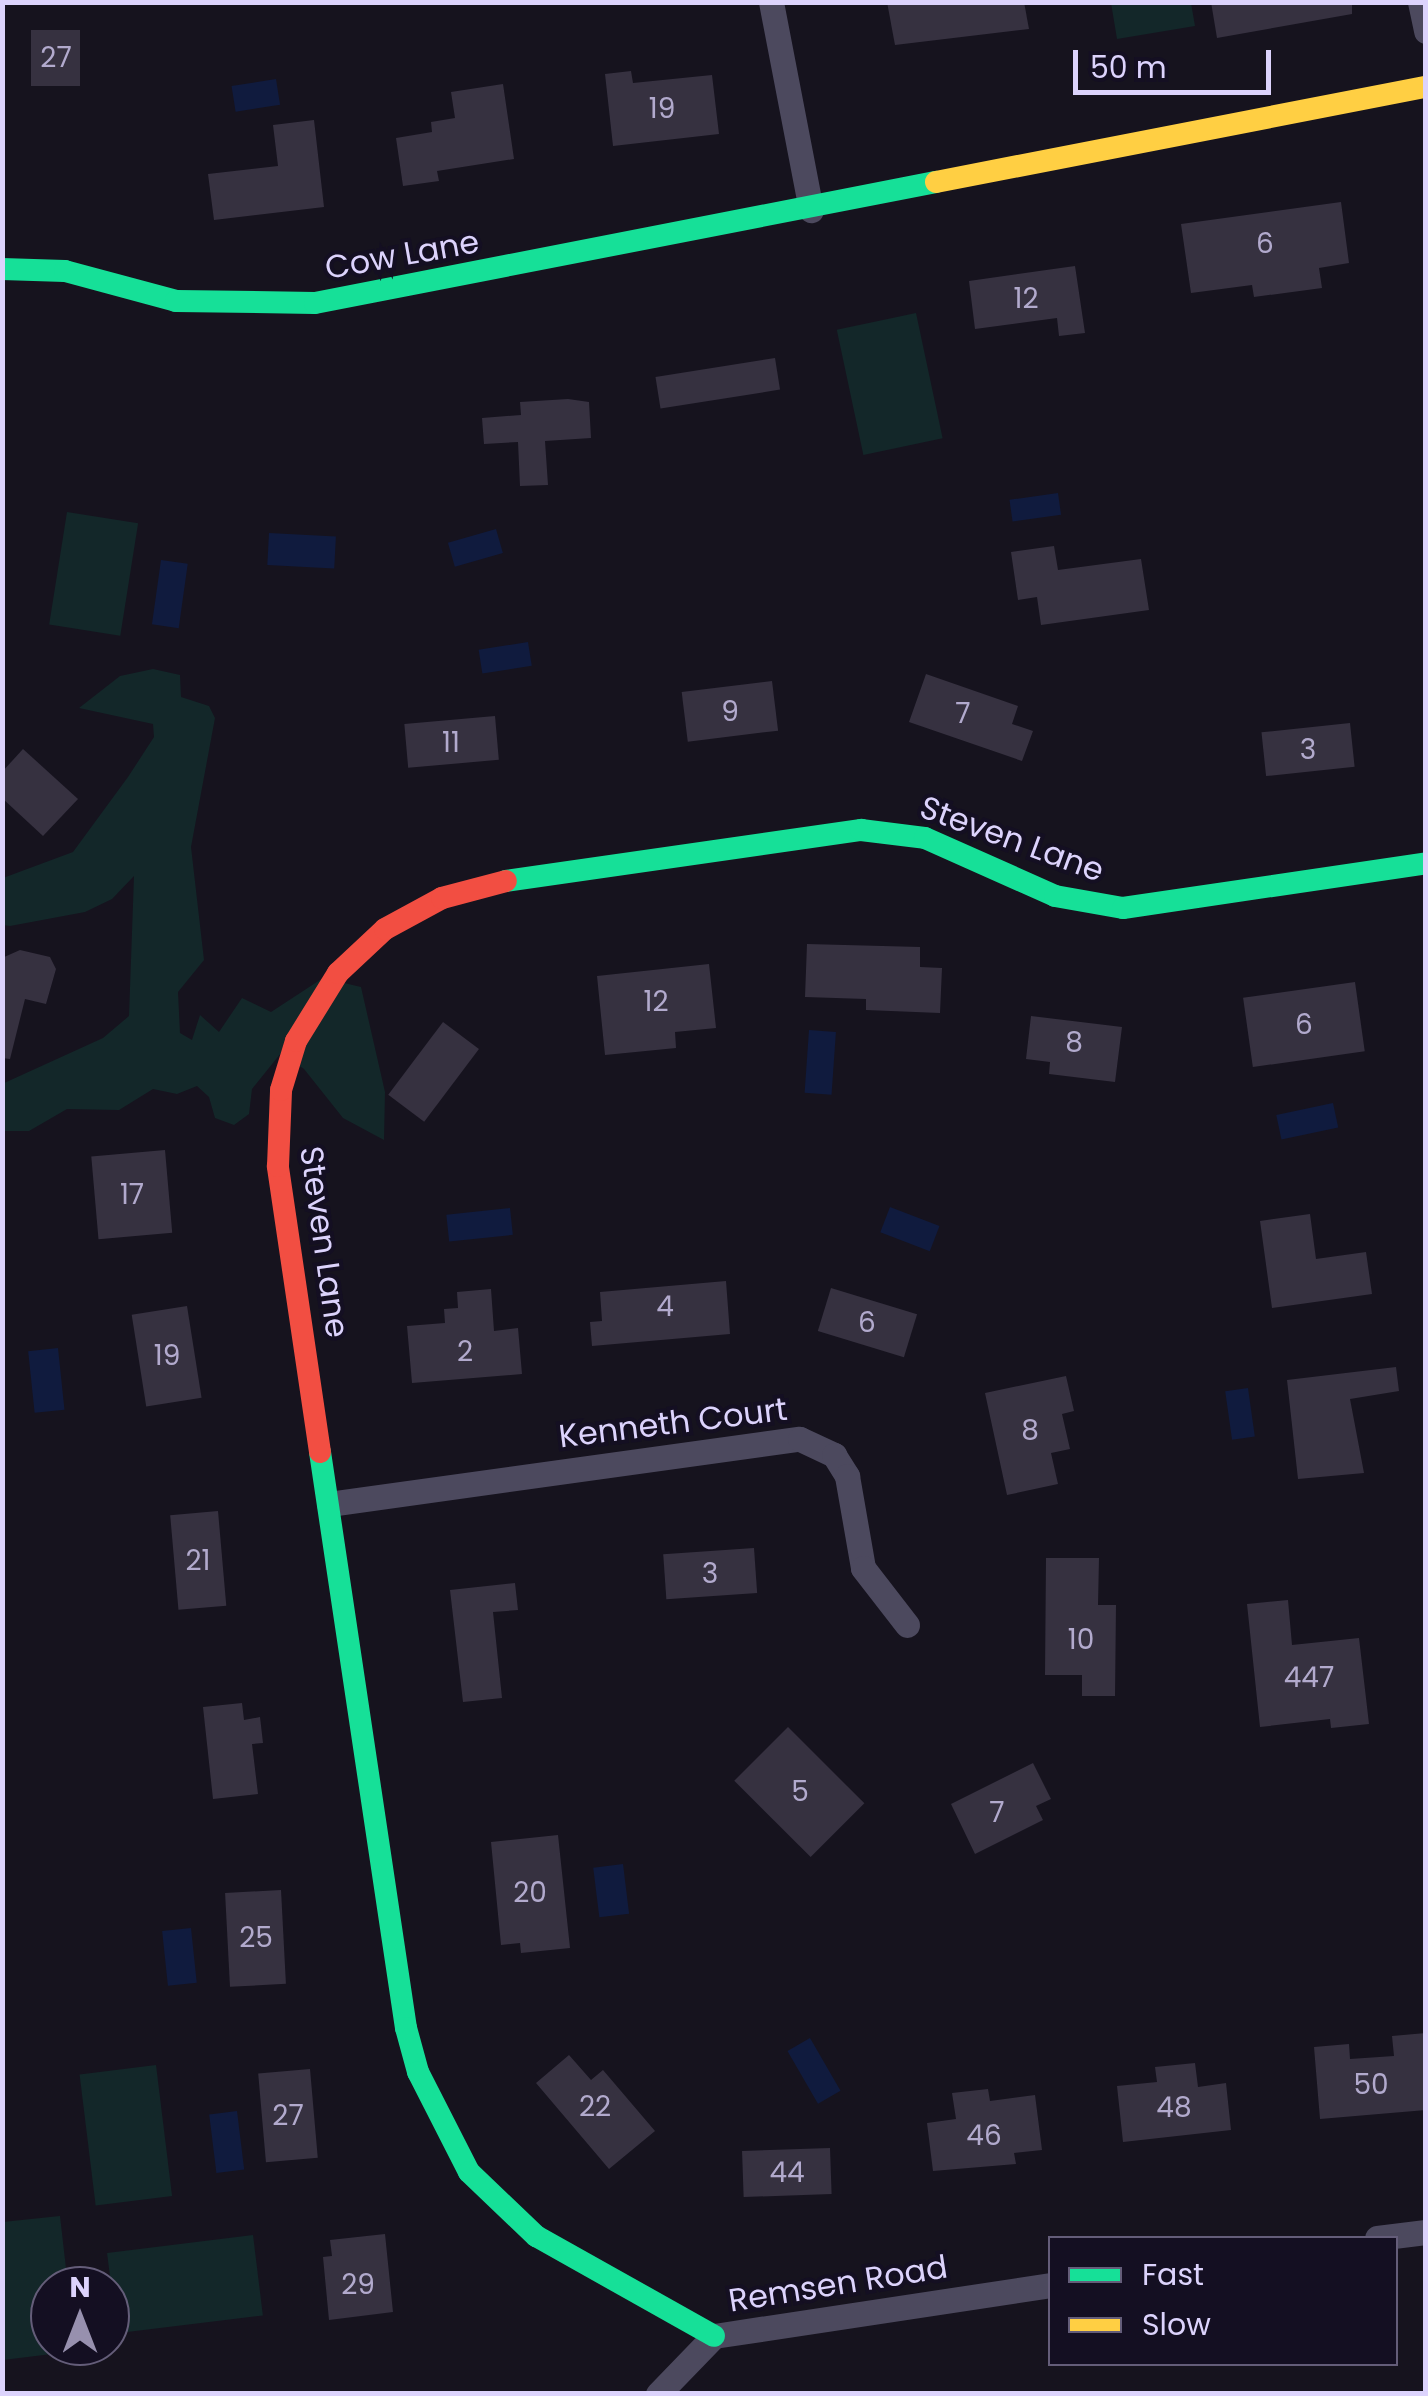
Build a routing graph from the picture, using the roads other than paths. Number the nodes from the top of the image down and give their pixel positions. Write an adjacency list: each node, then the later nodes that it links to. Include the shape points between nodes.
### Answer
1 (771, 2): 5 (street)
2 (1420, 2): 3 (street)
3 (1426, 31)
4 (1426, 87): 5 (street, Cow Lane)
5 (812, 210): 6 (street, Cow Lane, via 314,303 176,301 65,272)
6 (2, 268)
7 (1426, 864): 8 (street, Steven Lane, via 1123,908 1055,896 924,838 861,830 499,882 442,898 385,929 317,1002 296,1041 277,1118 278,1166)
8 (328, 1504): 9 (street, Kenneth Court, via 800,1438 834,1455 846,1476 863,1568); 13 (street, Steven Lane, via 406,2028 438,2119 470,2172 536,2236)
9 (907, 1625)
10 (1426, 2232): 11 (street)
11 (1394, 2236)
12 (1048, 2285): 13 (street, Remsen Road)
13 (714, 2336): 14 (street, Remsen Road)
14 (658, 2394)

